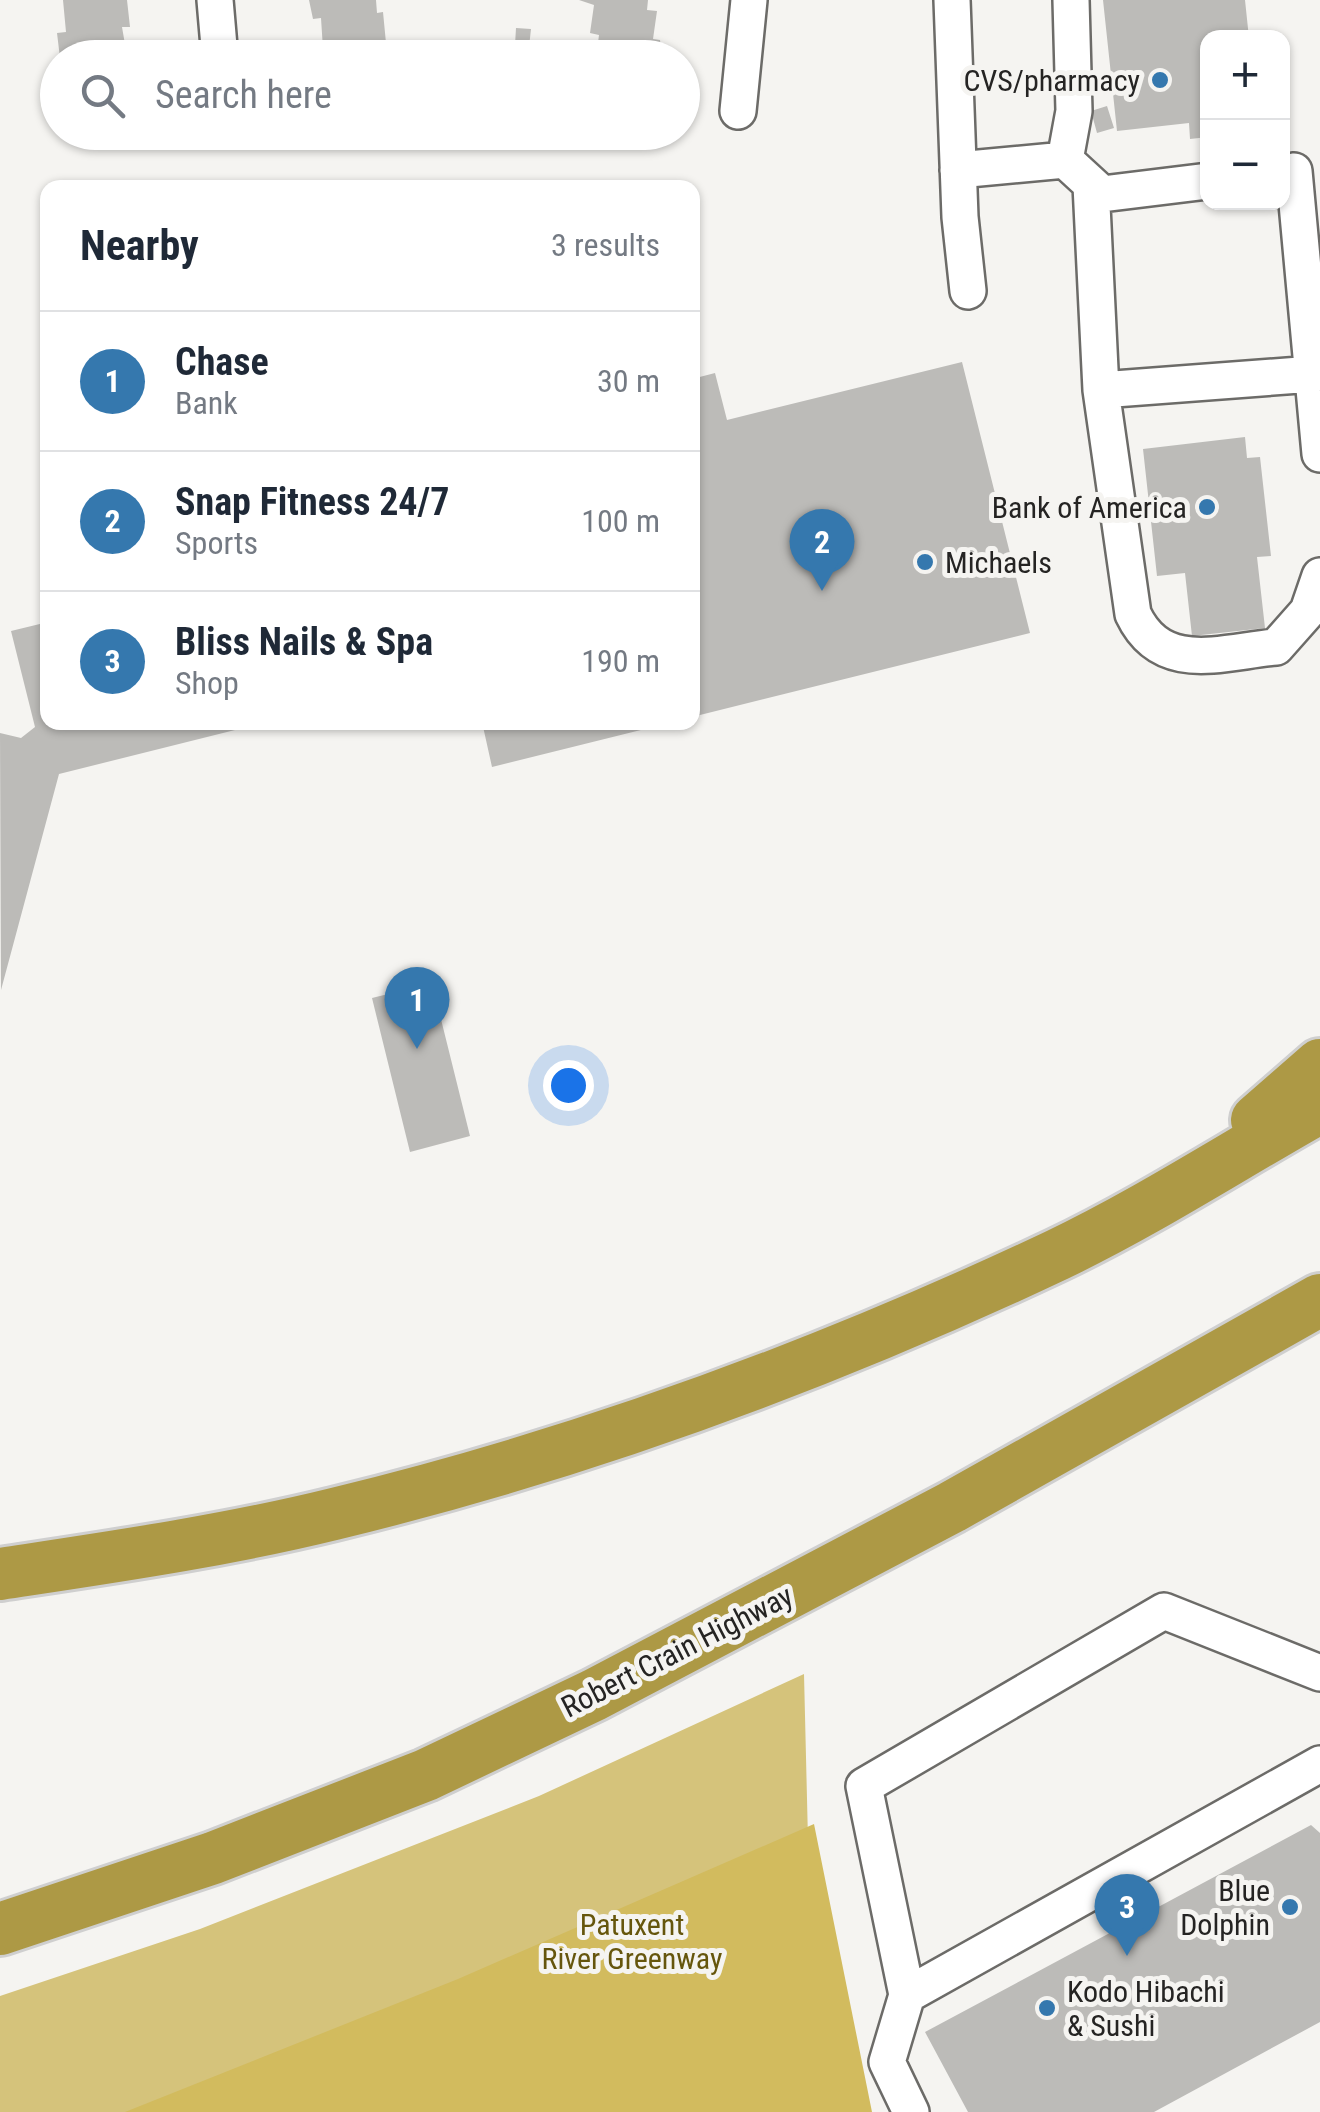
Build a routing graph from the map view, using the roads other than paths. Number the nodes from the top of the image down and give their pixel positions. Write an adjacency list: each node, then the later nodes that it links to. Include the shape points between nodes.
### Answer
1 (215, 0): 5 (street)
2 (749, 0): 6 (street)
3 (952, 0): 8 (street)
4 (1070, 0): 7 (street, via 1074,111)
5 (218, 40)
6 (738, 110)
7 (1065, 160): 8 (street); 11 (street)
8 (958, 170): 12 (street)
9 (1299, 171): 13 (street)
10 (1200, 183): 11 (street, via 1102,194)
11 (1091, 185): 14 (street)
12 (968, 291)
13 (1313, 374): 14 (street); 15 (street)
14 (1101, 390): 16 (street, via 1132,614 1143,636 1175,656 1276,646 1308,611)
15 (1320, 454)
16 (1320, 576)
17 (1320, 1065): 19 (highway)
18 (1320, 1108): 19 (highway)
19 (1184, 1184): 23 (highway, via 1061,1253 876,1336 640,1424 333,1514)
20 (1320, 1300): 22 (highway, Robert Crain Highway)
21 (1320, 1345): 22 (highway)
22 (1231, 1352): 26 (highway, Robert Crain Highway, via 743,1618 426,1775 214,1858)
23 (0, 1574)
24 (1320, 1673): 27 (street, via 1164,1611 864,1786)
25 (1320, 1764): 27 (street)
26 (0, 1929)
27 (908, 1994): 28 (street, via 887,2062)
28 (911, 2112)

